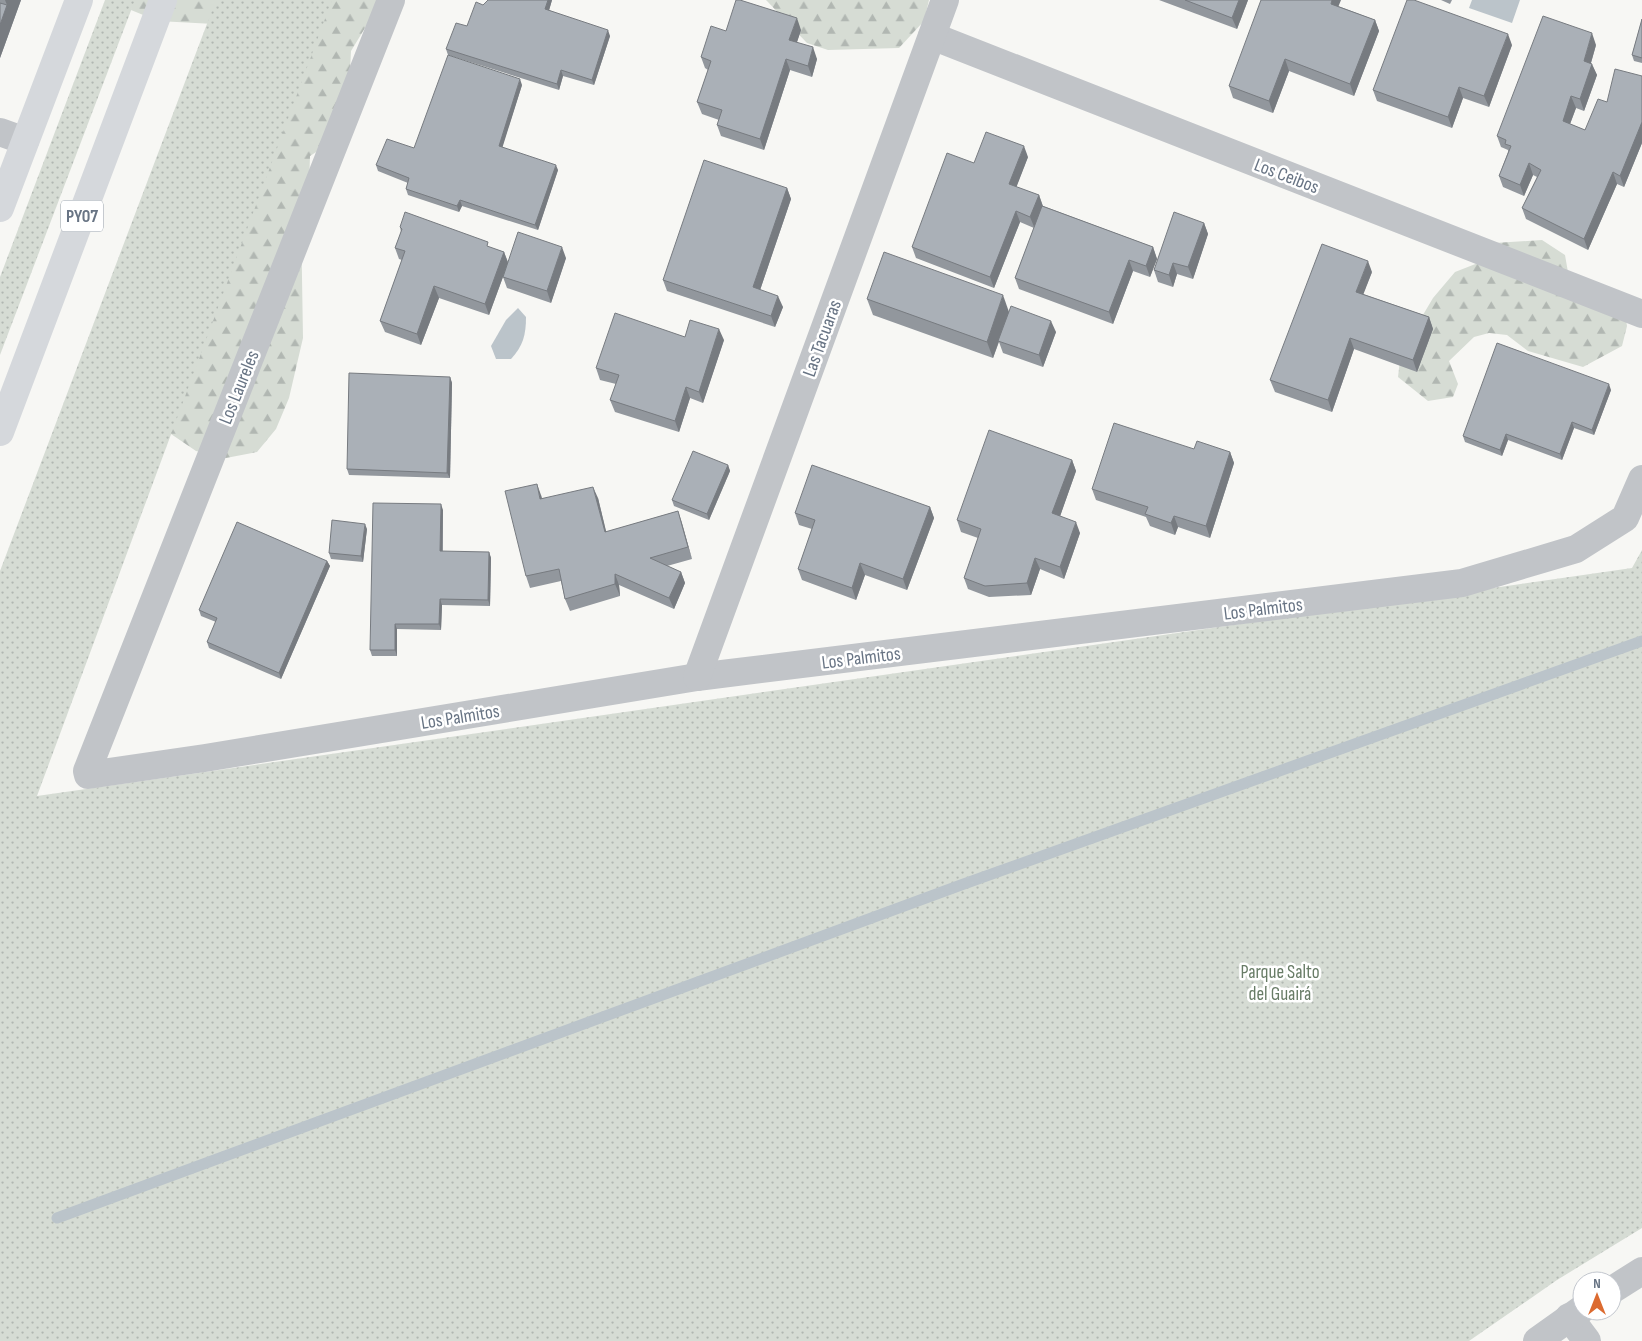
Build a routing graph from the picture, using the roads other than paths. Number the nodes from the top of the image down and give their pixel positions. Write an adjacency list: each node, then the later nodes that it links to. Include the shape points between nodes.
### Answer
1 (79, 0): 6 (highway)
2 (163, 0): 9 (highway, PY07)
3 (390, 0): 12 (street, Los Laureles)
4 (945, 0): 5 (street, Las Tacuaras)
5 (932, 36): 8 (street, Los Ceibos); 11 (street, Las Tacuaras)
6 (12, 137): 7 (highway)
7 (0, 208)
8 (1642, 314)
9 (0, 432)
10 (1642, 479): 11 (street, Los Palmitos, via 1625,518 1576,549 1462,583)
11 (697, 677): 12 (street, Los Palmitos)
12 (88, 775)
13 (1642, 1271): 14 (street)
14 (1622, 1284)
15 (1572, 1316): 17 (street)
16 (1579, 1321): 18 (street)
17 (1537, 1341)
18 (1587, 1341)

